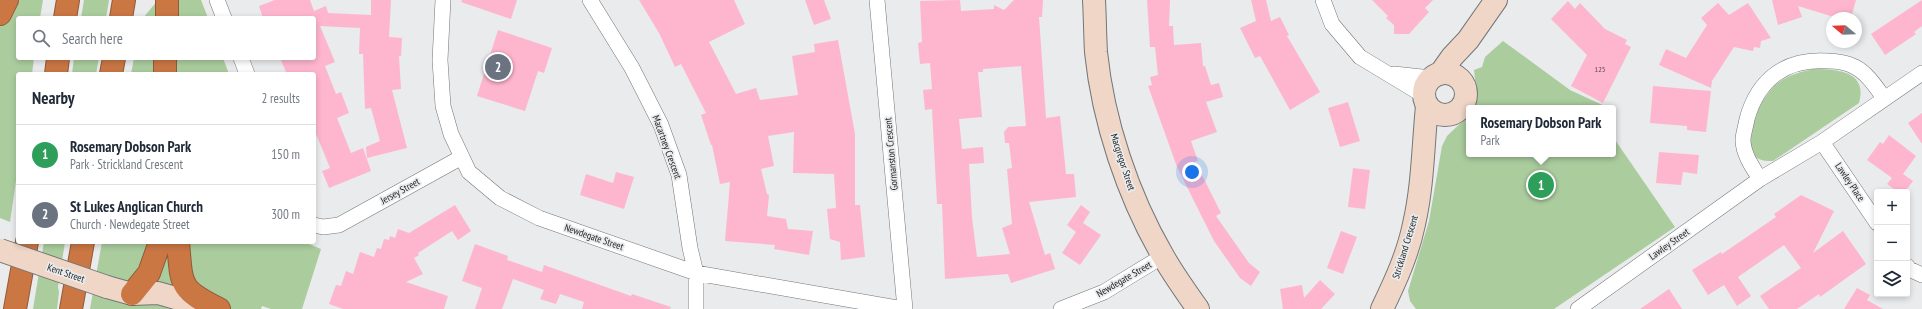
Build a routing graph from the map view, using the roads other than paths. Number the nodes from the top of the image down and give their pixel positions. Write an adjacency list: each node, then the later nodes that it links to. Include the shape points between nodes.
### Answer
1 (7, 0): 12 (highway)
2 (68, 0): 13 (highway)
3 (124, 0): 14 (highway)
4 (168, 0): 15 (highway)
5 (217, 0): 16 (street)
6 (443, 0): 32 (street, Newdegate Street, via 440,60 443,106 451,134)
7 (590, 0): 44 (street, Macartney Crescent, via 632,68 661,124 678,175)
8 (877, 0): 54 (street, Gormanston Crescent)
9 (1094, 0): 42 (street, Macgregor Street, via 1096,52 1107,113 1127,179)
10 (1323, 0): 28 (street, via 1332,24 1360,57 1390,73)
11 (1496, 0): 17 (street, Strickland Crescent)
12 (0, 14)
13 (65, 16)
14 (121, 16)
15 (167, 16)
16 (223, 16)
17 (1468, 40): 27 (street); 28 (street, Strickland Crescent)
18 (58, 60): 22 (highway)
19 (114, 60): 23 (highway)
20 (165, 60): 24 (highway)
21 (242, 60): 25 (street)
22 (56, 72)
23 (111, 72)
24 (165, 72)
25 (246, 72)
26 (1922, 73): 29 (street, Lawley Street)
27 (1462, 82): 28 (street, via 1449,73); 30 (street, via 1465,100 1463,106)
28 (1430, 88): 30 (street, via 1439,115); 33 (street, Strickland Crescent, via 1423,146)
29 (1884, 98): 31 (street, Lawley Street); 34 (street, via 1866,76 1855,67 1842,63 1813,60 1783,70 1759,90 1746,123 1743,141 1748,159)
30 (1453, 114): 33 (street, Strickland Crescent, via 1437,132)
31 (1822, 142): 34 (street, Lawley Street); 35 (street, Lawley Place)
32 (462, 157): 36 (street, Jersey Street, via 339,225); 44 (street, Newdegate Street, via 469,172 500,198 539,218)
33 (1424, 158): 48 (street, Strickland Crescent, via 1414,224)
34 (1760, 179): 57 (street, Lawley Street)
35 (1874, 219)
36 (316, 225)
37 (27, 244): 49 (highway)
38 (83, 244): 47 (highway)
39 (159, 244): 46 (highway, via 149,273)
40 (178, 244): 52 (highway, via 184,285 192,294)
41 (0, 250): 46 (street, Kent Street, bridge)
42 (1163, 256): 55 (street, Newdegate Street, via 1104,292); 56 (street, Macgregor Street)
43 (1910, 269): 45 (street)
44 (696, 273): 53 (street, Macartney Crescent); 54 (street, Newdegate Street)
45 (1922, 275)
46 (132, 294): 50 (street, Kent Street); 51 (street, Kent Street, via 158,293)
47 (73, 302)
48 (1384, 308)
49 (15, 309)
50 (149, 309)
51 (216, 309)
52 (220, 309)
53 (696, 309)
54 (904, 309)
55 (1061, 309)
56 (1198, 309)
57 (1578, 309)

